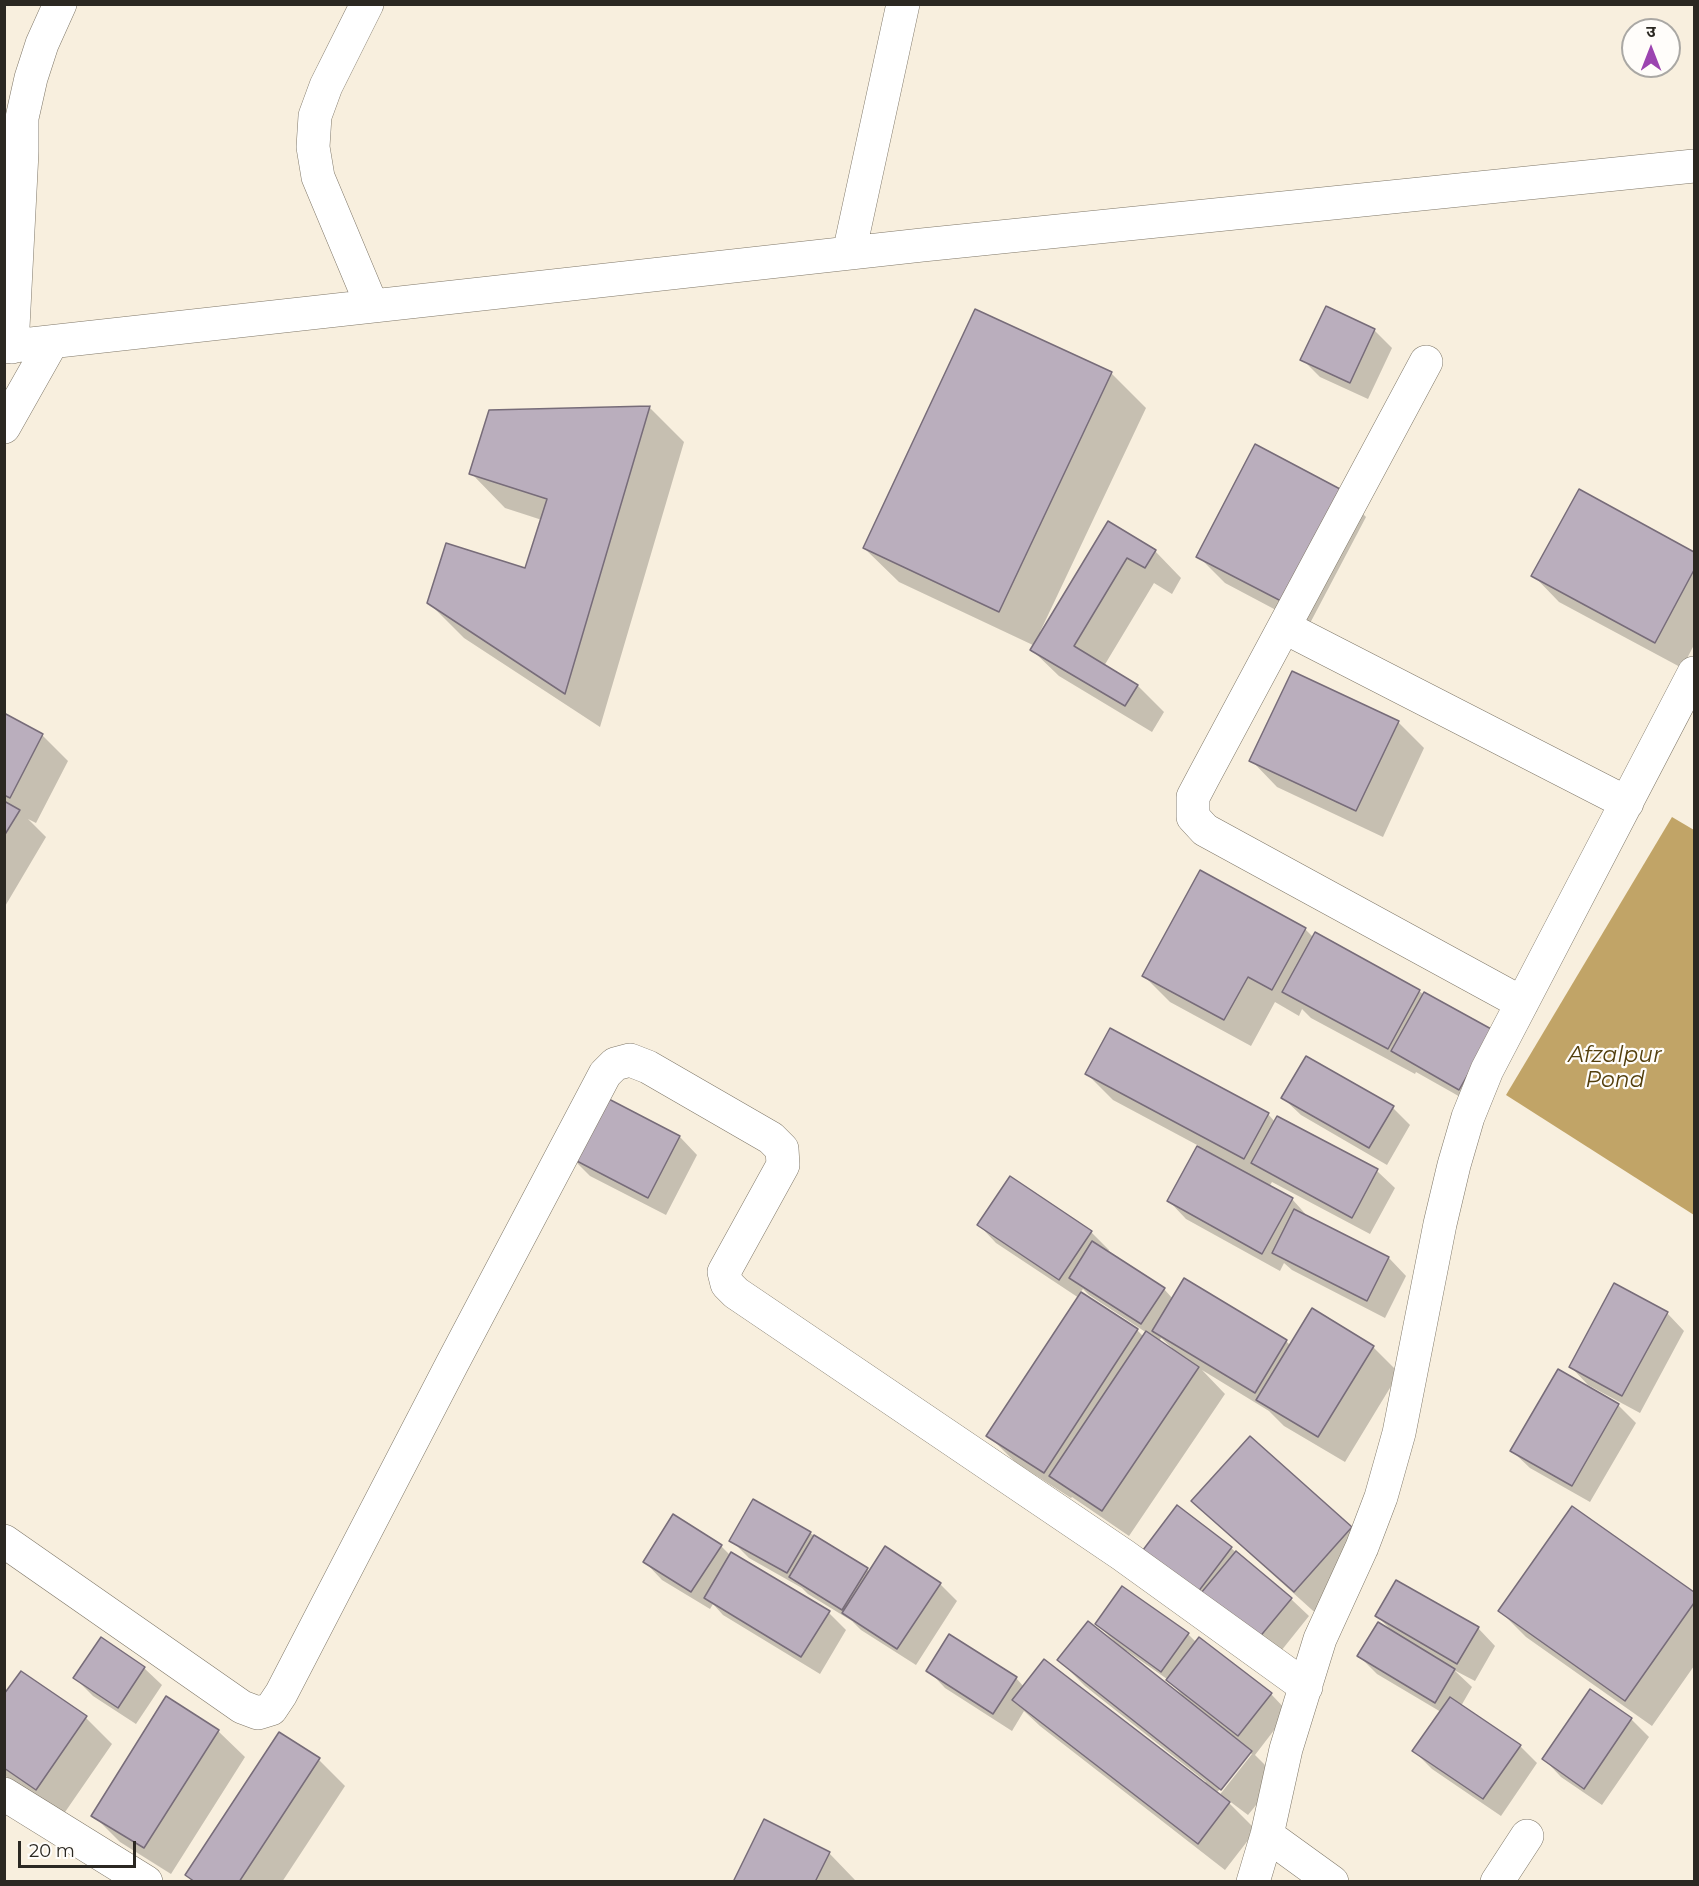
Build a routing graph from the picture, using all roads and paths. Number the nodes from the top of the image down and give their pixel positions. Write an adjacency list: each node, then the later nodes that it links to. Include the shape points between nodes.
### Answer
1 (60, 4): 8 (street, via 30,78 22,118)
2 (367, 4): 6 (street, via 326,86 315,116 313,147 318,177)
3 (903, 4): 5 (street)
4 (1695, 166): 5 (street)
5 (849, 253): 6 (street)
6 (372, 306): 7 (street)
7 (52, 342): 8 (street); 10 (street)
8 (8, 347)
9 (1426, 362): 11 (street)
10 (4, 427)
11 (1284, 627): 13 (street); 14 (street, via 1193,797 1193,817 1205,830)
12 (1695, 673): 13 (street)
13 (1627, 803): 14 (street)
14 (1522, 1003): 16 (street, via 1468,1117 1440,1224 1399,1433 1377,1507 1320,1639)
15 (4, 1541): 16 (street, via 242,1707 258,1713 271,1709 605,1074 615,1064 630,1060 771,1138 782,1149 783,1165 724,1272 727,1284 736,1293 1123,1555)
16 (1306, 1687): 18 (street, via 1286,1749)
17 (4, 1794): 20 (street)
18 (1268, 1835): 21 (street); 22 (street)
19 (1527, 1836): 23 (street)
20 (146, 1881)
21 (1253, 1881)
22 (1332, 1881)
23 (1497, 1881)

